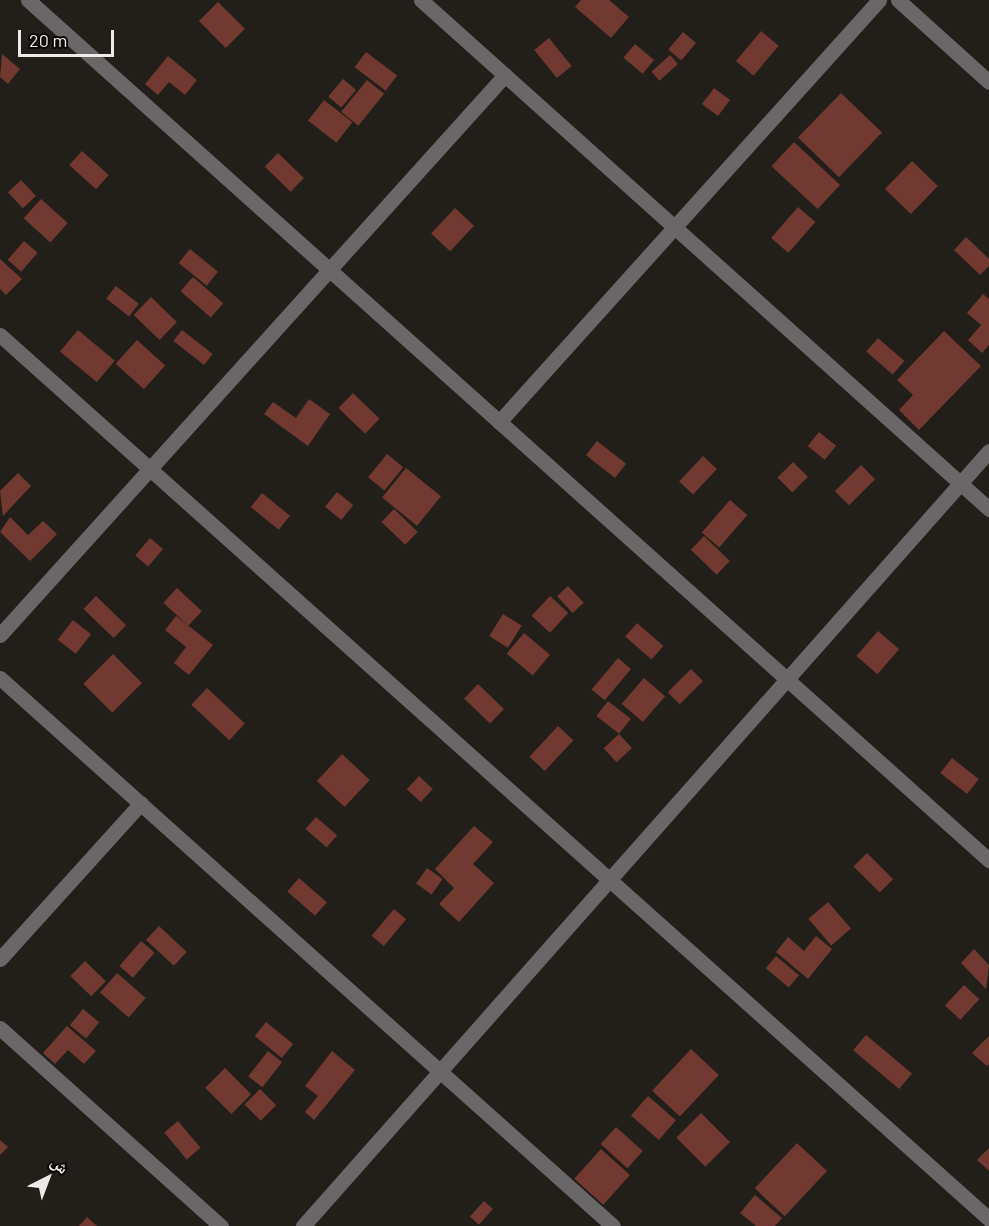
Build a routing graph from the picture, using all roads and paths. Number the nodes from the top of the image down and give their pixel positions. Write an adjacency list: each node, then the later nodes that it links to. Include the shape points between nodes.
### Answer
1 (28, 0): 8 (street)
2 (421, 0): 5 (street)
3 (879, 0): 7 (street)
4 (898, 0): 6 (street)
5 (505, 75): 7 (street); 8 (street)
6 (989, 82)
7 (675, 227): 10 (street); 13 (street)
8 (329, 270): 10 (street); 12 (street)
9 (0, 335): 12 (street)
10 (499, 422): 17 (street)
11 (989, 451): 13 (street)
12 (150, 469): 15 (street); 20 (street)
13 (961, 483): 14 (street); 17 (street)
14 (989, 508)
15 (0, 635)
16 (0, 678): 18 (street)
17 (787, 680): 19 (street); 20 (street)
18 (141, 803): 21 (street); 23 (street)
19 (989, 860)
20 (609, 880): 23 (street); 24 (street)
21 (0, 958)
22 (0, 1028): 25 (street)
23 (440, 1071): 26 (street); 27 (street)
24 (989, 1219)
25 (221, 1226)
26 (303, 1226)
27 (613, 1226)

